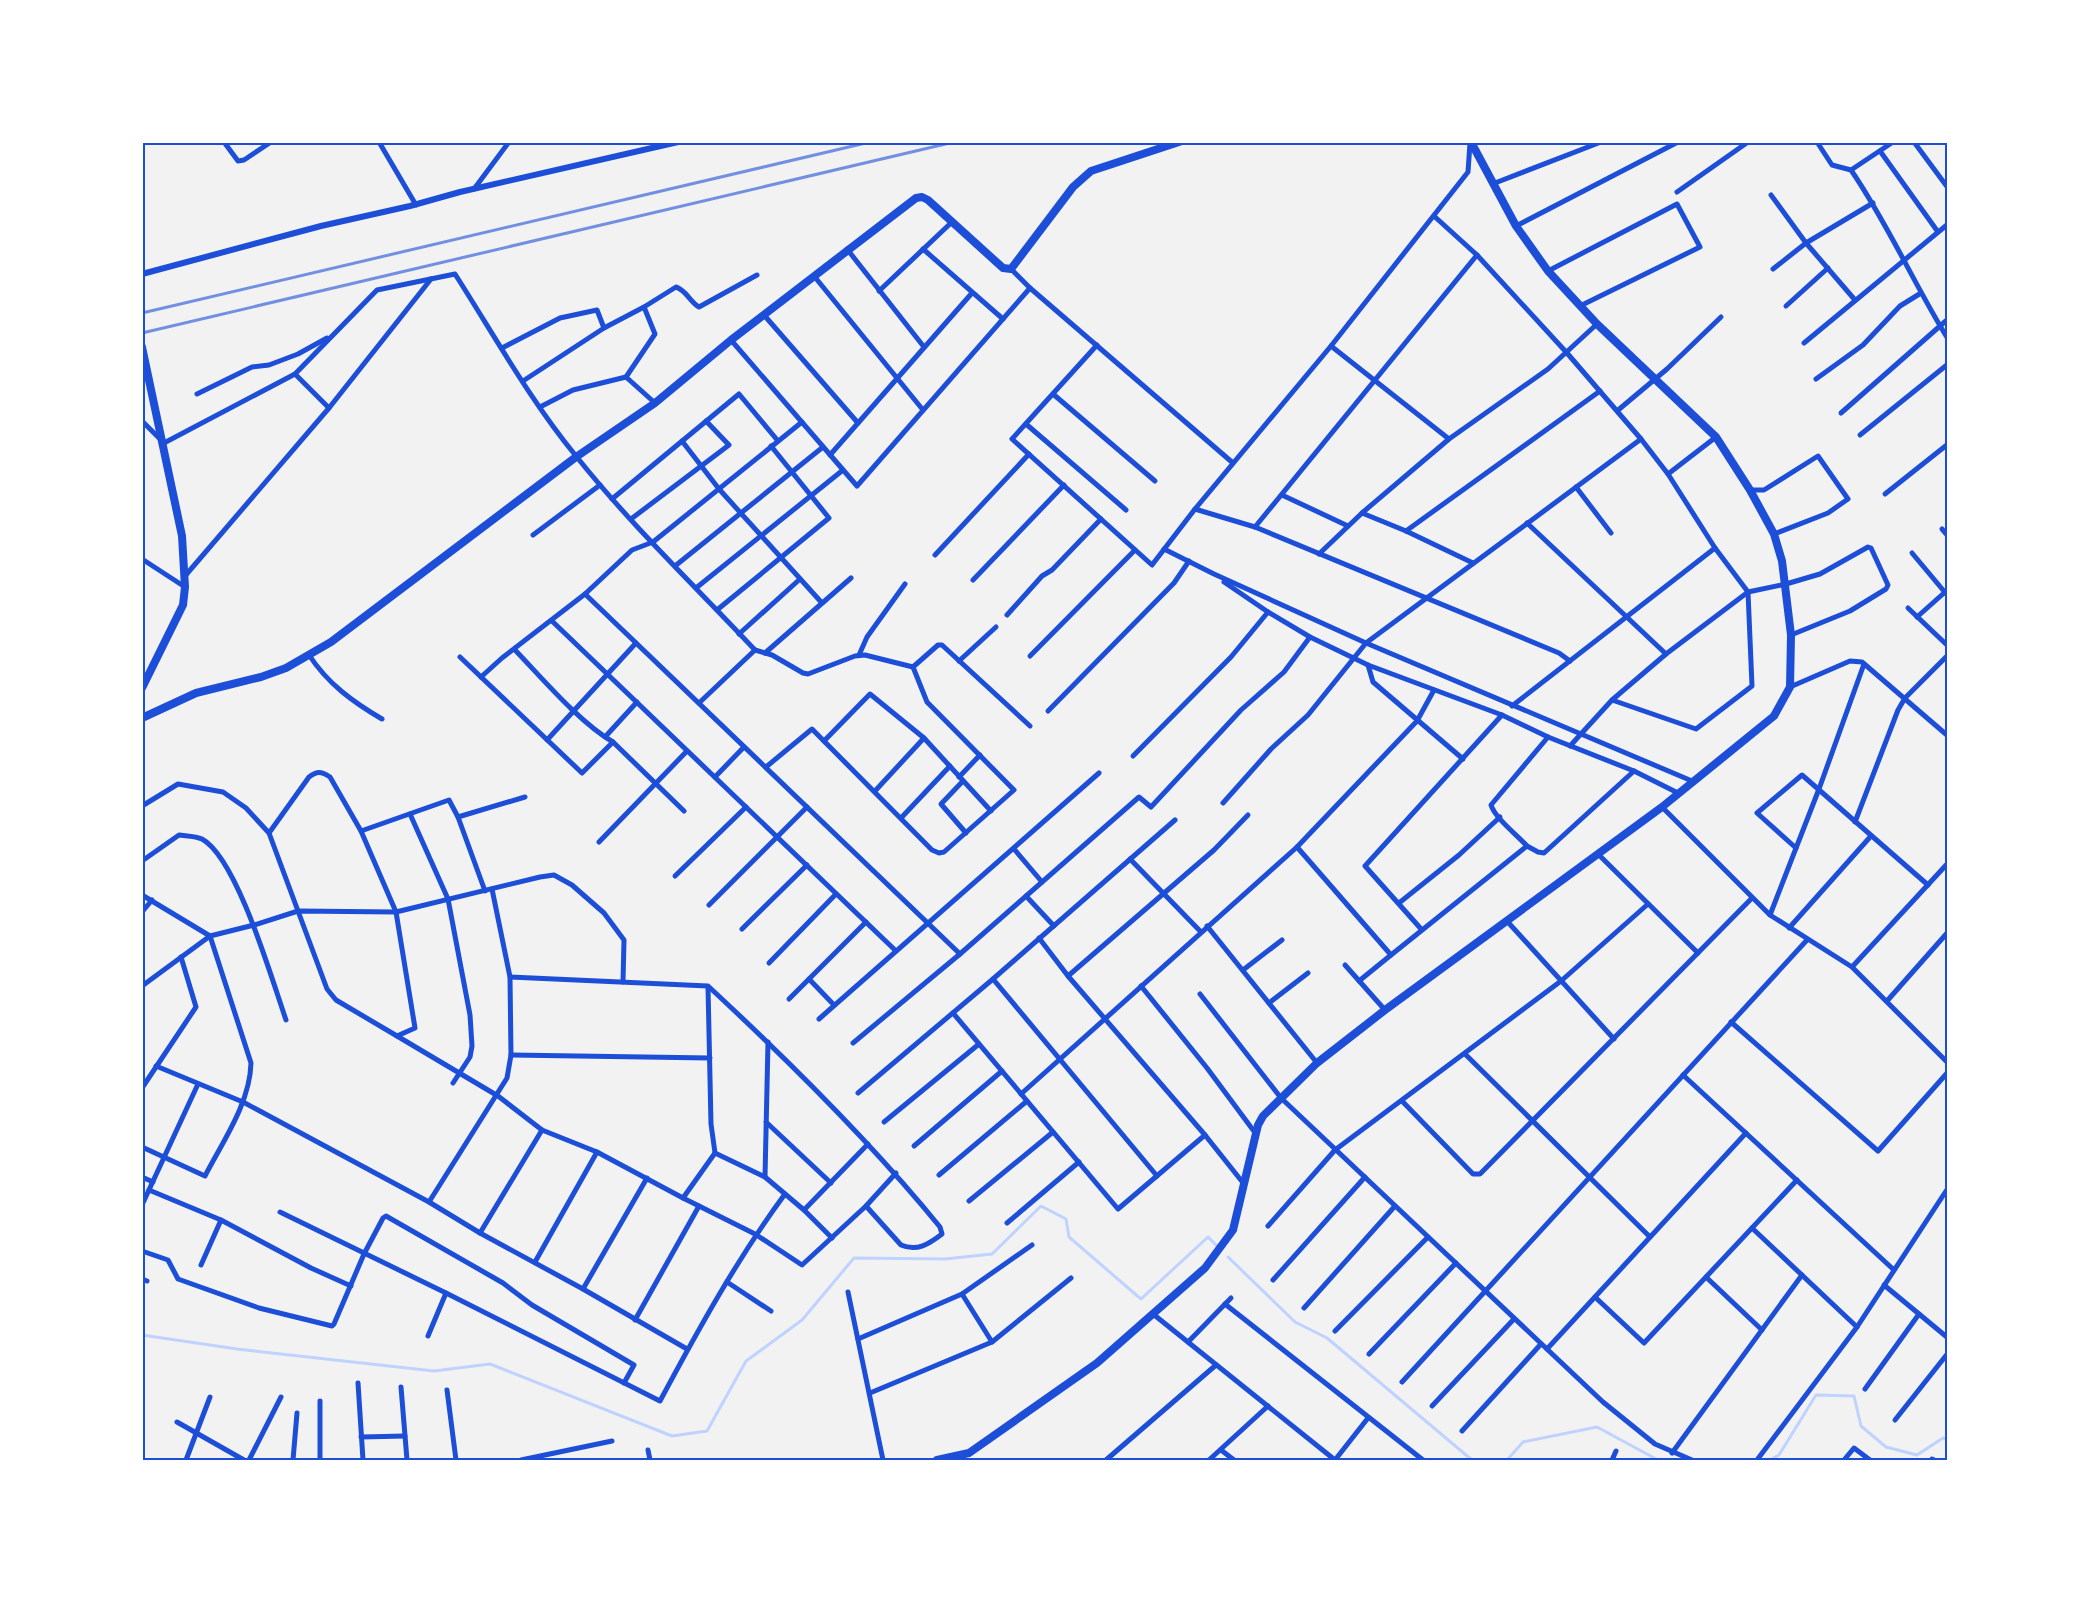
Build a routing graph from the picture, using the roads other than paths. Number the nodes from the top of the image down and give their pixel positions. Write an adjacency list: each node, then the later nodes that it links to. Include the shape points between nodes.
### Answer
1 (224, 142): 2 (street, via 238,162)
2 (271, 142)
3 (379, 142): 22 (street)
4 (509, 142): 18 (street)
5 (678, 142): 18 (street)
6 (1179, 142): 35 (main road, via 1091,171 1074,187)
7 (1471, 142): 16 (main road); 23 (street, via 1468,172)
8 (1601, 142): 16 (street)
9 (1678, 142): 26 (street)
10 (1748, 142): 19 (street)
11 (1817, 142): 15 (street, via 1832,165)
12 (1893, 142): 14 (street)
13 (1914, 142): 17 (street)
14 (1880, 151): 15 (street); 27 (street)
15 (1851, 170): 21 (street)
16 (1495, 183): 26 (main road)
17 (1947, 188)
18 (474, 189): 22 (street)
19 (1677, 192)
20 (1771, 195): 28 (street)
21 (1873, 203): 28 (street); 32 (street)
22 (416, 205): 37 (street)
23 (1434, 216): 31 (street); 61 (street)
24 (953, 221): 29 (main road, via 919,197); 30 (street); 35 (main road, via 1003,268)
25 (1947, 224): 27 (street)
26 (1516, 226): 36 (main road)
27 (1938, 232): 32 (street)
28 (1806, 243): 33 (street); 34 (street)
29 (847, 249): 39 (main road); 42 (street)
30 (923, 249): 42 (street); 43 (street)
31 (1477, 255): 65 (street); 73 (street)
32 (1904, 260): 44 (street); 45 (street)
33 (1773, 268)
34 (1828, 268): 45 (street); 47 (street)
35 (1011, 269): 41 (street)
36 (1548, 271): 46 (main road); 46 (street, via 1678,205 1700,247)
37 (142, 274)
38 (757, 275): 48 (street, via 699,308 676,287)
39 (814, 276): 49 (main road); 69 (street)
40 (431, 279): 56 (street, via 377,290); 64 (street, via 455,274); 79 (street)
41 (1030, 288): 51 (street); 60 (street)
42 (879, 291): 63 (street)
43 (972, 293): 51 (street); 63 (street)
44 (1921, 293): 54 (street); 71 (street, via 1900,306 1863,345)
45 (1855, 300): 59 (street)
46 (1580, 306): 53 (main road)
47 (1786, 306)
48 (644, 307): 55 (street); 68 (street, via 655,334)
49 (764, 315): 58 (main road); 86 (street)
50 (1721, 317): 70 (street)
51 (1003, 319): 80 (street)
52 (1947, 319): 54 (street)
53 (1597, 324): 65 (street); 70 (main road)
54 (1939, 326): 57 (street); 82 (street)
55 (604, 328): 64 (street, via 597,310 560,318); 72 (street)
56 (331, 336): 67 (street); 75 (street, via 298,354 252,367)
57 (1947, 339)
58 (731, 340): 77 (main road); 85 (street)
59 (1804, 343)
60 (1097, 345): 76 (street); 101 (street)
61 (1331, 346): 73 (street); 101 (street)
62 (142, 347): 94 (main road)
63 (924, 347): 69 (street)
64 (502, 348): 72 (street)
65 (1567, 353): 74 (street); 90 (street)
66 (1947, 363): 88 (street)
67 (295, 374): 79 (street); 94 (street)
68 (626, 377): 77 (street); 78 (street, via 573,390)
69 (897, 378): 80 (street); 86 (street)
70 (1654, 379): 81 (street); 89 (main road)
71 (1816, 380)
72 (524, 381): 78 (street)
73 (1375, 381): 90 (street); 113 (street)
74 (1600, 391): 81 (street); 126 (street)
75 (196, 394)
76 (1053, 394): 87 (street); 106 (street)
77 (655, 403): 100 (main road)
78 (540, 407): 100 (street)
79 (329, 408): 145 (street)
80 (923, 410): 103 (street, via 857,486)
81 (1617, 411): 91 (street)
82 (1840, 413)
83 (142, 421): 94 (street)
84 (706, 421): 92 (street); 93 (street, via 739,394); 102 (street, via 729,445)
85 (802, 422): 93 (street); 97 (street)
86 (858, 423): 99 (street)
87 (1026, 424): 98 (street, via 1012,439); 117 (street)
88 (1860, 435)
89 (1716, 437): 105 (street); 111 (main road)
90 (1449, 439): 119 (street)
91 (1641, 439): 105 (street); 109 (street)
92 (682, 441): 102 (street); 115 (street)
93 (778, 441): 96 (street)
94 (164, 443): 145 (main road, via 182,537)
95 (1947, 444): 112 (street)
96 (771, 446): 104 (street); 110 (street)
97 (823, 447): 99 (street); 104 (street)
98 (1029, 454): 108 (street); 138 (street)
99 (830, 455): 103 (street)
100 (576, 457): 107 (street); 176 (main road)
101 (1233, 463): 116 (street)
102 (701, 466): 110 (street); 120 (street)
103 (843, 470): 114 (street)
104 (792, 472): 114 (street); 118 (street)
105 (1668, 474): 133 (street)
106 (1155, 481)
107 (600, 485): 115 (street); 129 (street)
108 (1064, 485): 121 (street); 148 (street)
109 (1576, 487): 122 (street); 127 (street)
110 (719, 489): 118 (street); 132 (street)
111 (1750, 490): 128 (main road); 128 (street, via 1764,490 1818,456 1848,499 1828,513)
112 (1884, 494)
113 (1282, 495): 123 (street); 124 (street)
114 (811, 496): 130 (street); 139 (street, via 829,519)
115 (612, 499): 120 (street)
116 (1195, 509): 124 (street); 134 (street)
117 (1126, 510)
118 (741, 513): 130 (street); 143 (street)
119 (1362, 513): 123 (street); 126 (street)
120 (631, 519): 132 (street)
121 (1101, 519): 135 (street); 161 (street)
122 (1527, 523): 142 (street); 162 (street)
123 (1348, 526): 137 (street)
124 (1255, 527): 137 (street)
125 (1942, 529): 131 (street)
126 (1406, 531): 142 (street)
127 (1611, 533)
128 (1774, 534): 150 (main road)
129 (533, 535)
130 (761, 536): 139 (street); 152 (street)
131 (1947, 536)
132 (653, 542): 143 (street); 154 (street, via 632,550)
133 (1715, 548): 153 (street); 162 (street)
134 (1164, 549): 135 (street, via 1152,565); 141 (street)
135 (1135, 550): 179 (street)
136 (1912, 553): 155 (street)
137 (1319, 554): 156 (street)
138 (935, 555)
139 (781, 558): 147 (street); 159 (street)
140 (142, 560): 151 (street)
141 (1189, 561): 144 (street); 198 (street, via 1174,583)
142 (1473, 563): 156 (street)
143 (675, 566): 152 (street)
144 (1214, 574): 160 (street); 170 (street)
145 (184, 577): 151 (main road)
146 (851, 578): 157 (street)
147 (800, 579): 157 (street); 166 (street)
148 (973, 580)
149 (905, 584): 178 (street, via 867,637)
150 (1786, 585): 153 (street); 167 (main road); 167 (street, via 1820,574 1868,547 1888,585 1865,604)
151 (185, 587): 190 (main road, via 183,605)
152 (696, 588): 159 (street)
153 (1748, 592): 175 (street); 193 (street, via 1752,686 1696,729)
154 (585, 594): 164 (street); 169 (street)
155 (1946, 594): 163 (street)
156 (1425, 599): 170 (street); 183 (street, via 1559,653)
157 (822, 603): 174 (street)
158 (1908, 608): 163 (street)
159 (717, 610): 166 (street)
160 (1268, 612): 168 (street); 216 (street, via 1231,657)
161 (1007, 615)
162 (1626, 616): 175 (street); 183 (street)
163 (1917, 616): 171 (street)
164 (552, 621): 172 (street); 187 (street)
165 (996, 627): 182 (street)
166 (739, 634): 173 (street)
167 (1791, 635): 189 (main road)
168 (1310, 637): 181 (street); 260 (street, via 1284,672 1242,710 1151,807 1139,797)
169 (636, 643): 187 (street); 195 (street)
170 (1366, 643): 181 (street); 196 (street)
171 (1947, 646)
172 (515, 650): 188 (street); 197 (street)
173 (755, 650): 174 (street); 195 (street)
174 (765, 653): 178 (street, via 807,674)
175 (1666, 654): 193 (street)
176 (309, 655): 200 (main road, via 261,677 196,693); 201 (street, via 340,691)
177 (1947, 655): 192 (street)
178 (859, 656): 186 (street)
179 (1030, 656)
180 (460, 657): 188 (street)
181 (1355, 658): 185 (street); 230 (street, via 1308,715)
182 (959, 661): 186 (street, via 940,645); 203 (street)
183 (1570, 661): 196 (street)
184 (1864, 664): 189 (street, via 1850,661); 192 (street); 226 (street)
185 (1368, 665): 191 (street); 202 (street, via 1373,682)
186 (913, 668): 215 (street, via 927,702)
187 (607, 674): 194 (street); 197 (street)
188 (481, 677): 209 (street)
189 (1790, 687): 224 (main road, via 1774,716)
190 (142, 688)
191 (1434, 690): 199 (street); 202 (street)
192 (1905, 698): 205 (street); 243 (street)
193 (1611, 700): 204 (street)
194 (637, 702): 206 (street); 214 (street)
195 (699, 703): 213 (street)
196 (1512, 706): 204 (street)
197 (575, 711): 206 (street); 209 (street)
198 (1048, 711)
199 (1502, 715): 207 (street); 217 (street)
200 (142, 718)
201 (382, 719)
202 (1417, 721): 217 (street); 251 (street)
203 (1030, 726)
204 (1582, 735): 212 (street); 224 (street)
205 (1947, 736)
206 (605, 737): 210 (street)
207 (1548, 737): 212 (street); 239 (street, via 1493,800 1492,808)
208 (924, 738): 211 (street, via 870,694); 218 (street); 227 (street)
209 (547, 740): 210 (street, via 582,773)
210 (613, 741): 225 (street)
211 (824, 741): 219 (street, via 812,729); 227 (street)
212 (1570, 746): 220 (street)
213 (744, 747): 219 (street); 222 (street)
214 (687, 751): 222 (street); 225 (street)
215 (980, 755): 223 (street); 236 (street, via 1014,790)
216 (1133, 756)
217 (1463, 759): 271 (street, via 1365,866)
218 (950, 766): 223 (street); 241 (street)
219 (766, 767): 233 (street)
220 (1634, 771): 228 (street); 250 (street, via 1544,853)
221 (1100, 773): 253 (street)
222 (715, 777): 232 (street)
223 (961, 779): 236 (street); 246 (street, via 941,804)
224 (1692, 782): 228 (main road)
225 (656, 783): 235 (street); 249 (street)
226 (1819, 789): 243 (street); 252 (street); 252 (street, via 1802,775 1757,813)
227 (875, 791): 241 (street)
228 (1678, 793): 234 (main road)
229 (525, 797): 240 (street)
230 (1223, 803)
231 (142, 806): 245 (street, via 178,784 223,792 246,808)
232 (746, 807): 248 (street); 259 (street)
233 (807, 807): 248 (street); 280 (street)
234 (1662, 807): 254 (main road); 268 (street)
235 (684, 811)
236 (991, 811): 246 (street)
237 (410, 814): 240 (street, via 449,800); 244 (street); 269 (street)
238 (1248, 815): 264 (street)
239 (1500, 817): 250 (street); 271 (street)
240 (458, 818): 263 (street)
241 (901, 818): 246 (street, via 939,853)
242 (1175, 820): 255 (street)
243 (1855, 822): 247 (street)
244 (361, 831): 245 (street, via 330,777 316,772); 276 (street)
245 (269, 833): 274 (street)
246 (966, 833)
247 (1871, 836): 261 (street); 284 (street)
248 (777, 837): 258 (street); 273 (street)
249 (599, 842)
250 (1527, 846): 286 (street)
251 (1297, 847): 283 (street); 296 (street)
252 (1796, 848): 277 (street)
253 (1014, 849): 260 (street); 280 (street)
254 (1599, 855): 272 (street); 278 (main road)
255 (1130, 859): 264 (street); 282 (street)
256 (142, 861): 281 (street, via 179,835 201,839 221,856)
257 (1947, 863): 261 (street)
258 (807, 865): 265 (street); 285 (street)
259 (675, 876)
260 (1042, 882): 267 (street)
261 (1928, 885): 300 (street)
262 (492, 889): 263 (street); 304 (street); 309 (street, via 554,875 572,885 603,913 624,940)
263 (485, 891): 269 (street)
264 (1163, 893): 287 (street); 303 (street)
265 (836, 894): 279 (street); 298 (street)
266 (142, 895): 270 (street)
267 (1026, 896): 282 (street); 294 (street)
268 (1752, 898): 277 (street); 295 (street)
269 (448, 899): 276 (street); 337 (street, via 471,1031 470,1057)
270 (152, 900): 275 (street); 289 (street)
271 (1399, 903): 286 (street)
272 (1648, 904): 295 (street); 308 (street)
273 (709, 905)
274 (298, 911): 276 (street); 281 (street); 324 (street, via 327,988 336,1000)
275 (142, 912)
276 (396, 912): 324 (street, via 415,1028)
277 (1770, 915): 284 (street)
278 (1506, 921): 308 (street); 318 (main road)
279 (866, 922): 293 (street); 306 (street)
280 (928, 923): 293 (street); 294 (street)
281 (254, 925): 289 (street); 322 (street)
282 (1054, 926): 290 (street)
283 (1208, 926): 287 (street); 301 (street)
284 (1789, 928): 292 (street)
285 (742, 929)
286 (1422, 930): 296 (street)
287 (1201, 932): 312 (street)
288 (1947, 932): 315 (street)
289 (210, 936): 297 (street); 349 (street, via 251,1063)
290 (1039, 938): 303 (street); 305 (street)
291 (1282, 940): 301 (street)
292 (1807, 940): 300 (street); 323 (street)
293 (896, 951): 317 (street)
294 (960, 954): 327 (street)
295 (1698, 954): 325 (street)
296 (1391, 955): 307 (street)
297 (181, 957): 310 (street); 335 (street, via 196,1007)
298 (768, 963)
299 (1345, 965): 307 (street)
300 (1852, 968): 315 (street)
301 (1243, 970): 316 (street)
302 (1308, 973): 316 (street)
303 (1068, 976): 320 (street)
304 (510, 977): 309 (street); 330 (street)
305 (993, 978): 319 (street); 332 (street)
306 (809, 979): 314 (street); 317 (street)
307 (1359, 981): 318 (street)
308 (1561, 981): 325 (street); 329 (street)
309 (623, 982): 311 (street)
310 (142, 986)
311 (708, 986): 326 (street); 331 (street)
312 (1141, 986): 320 (street); 356 (street)
313 (1200, 994): 346 (street)
314 (789, 999)
315 (1887, 1001): 334 (street)
316 (1269, 1003): 333 (street)
317 (834, 1005): 321 (street)
318 (1385, 1010): 333 (main road)
319 (952, 1013): 328 (street); 343 (street)
320 (1106, 1018): 332 (street); 357 (street)
321 (819, 1019)
322 (286, 1020)
323 (1731, 1022): 338 (street, via 1878,1151); 339 (street)
324 (397, 1036): 337 (street)
325 (1614, 1039): 350 (street)
326 (768, 1042): 351 (street); 358 (street)
327 (854, 1043)
328 (979, 1044): 336 (street); 352 (street)
329 (1465, 1054): 348 (street); 350 (street)
330 (511, 1055): 331 (street); 345 (street, via 507,1078)
331 (710, 1058): 363 (street)
332 (1060, 1059): 344 (street); 368 (street)
333 (1317, 1063): 346 (main road)
334 (1947, 1063)
335 (156, 1066): 341 (street); 342 (street)
336 (1002, 1071): 344 (street); 359 (street)
337 (460, 1072): 340 (street); 345 (street)
338 (1947, 1072)
339 (1683, 1075): 355 (street); 372 (street)
340 (453, 1083)
341 (198, 1084): 349 (street); 364 (street)
342 (142, 1088)
343 (858, 1093)
344 (1021, 1094): 347 (street)
345 (498, 1096): 353 (street); 383 (street)
346 (1281, 1098): 356 (main road, via 1263,1116); 361 (street)
347 (1027, 1101): 354 (street); 367 (street)
348 (1402, 1101): 350 (street, via 1473,1174 1480,1174); 361 (street)
349 (243, 1102): 364 (street, via 205,1176); 383 (street)
350 (1532, 1121): 372 (street)
351 (766, 1122): 370 (street); 376 (street)
352 (884, 1122)
353 (542, 1130): 362 (street); 394 (street)
354 (1053, 1132): 365 (street); 382 (street)
355 (1746, 1133): 374 (street); 397 (street)
356 (1256, 1134): 377 (main road)
357 (1205, 1135): 368 (street); 377 (street)
358 (868, 1144): 366 (street); 376 (street)
359 (914, 1146)
360 (142, 1147): 364 (street)
361 (1335, 1150): 371 (street); 392 (street)
362 (597, 1152): 373 (street); 402 (street)
363 (715, 1153): 370 (street); 381 (street)
364 (164, 1158): 375 (street)
365 (1079, 1162): 368 (street, via 1118,1209); 391 (street)
366 (896, 1173): 386 (street); 386 (street, via 942,1234 926,1245 901,1245)
367 (939, 1175)
368 (1157, 1176)
369 (142, 1177): 375 (street)
370 (765, 1177): 380 (street)
371 (1365, 1177): 387 (street); 409 (street)
372 (1590, 1177): 397 (street); 414 (street)
373 (647, 1178): 381 (street); 413 (street)
374 (1797, 1180): 393 (street); 405 (street)
375 (153, 1182): 379 (street)
376 (831, 1183): 388 (street)
377 (1245, 1185): 423 (main road, via 1233,1230 1204,1268)
378 (1947, 1188): 405 (street)
379 (149, 1190): 384 (street); 390 (street)
380 (785, 1194): 388 (street); 395 (street)
381 (683, 1198): 385 (street)
382 (969, 1201)
383 (429, 1202): 394 (street)
384 (142, 1205)
385 (699, 1206): 395 (street); 426 (street)
386 (866, 1206): 398 (street)
387 (1395, 1206): 396 (street); 421 (street)
388 (804, 1210): 398 (street)
389 (280, 1212): 401 (street)
390 (221, 1220): 404 (street); 412 (street)
391 (1007, 1223)
392 (1268, 1226)
393 (1752, 1228): 406 (street); 407 (street)
394 (480, 1233): 402 (street)
395 (755, 1234): 398 (street, via 802,1265); 410 (street)
396 (1428, 1237): 403 (street); 429 (street)
397 (1650, 1237): 418 (street)
398 (832, 1238)
399 (1032, 1245): 417 (street)
400 (142, 1251): 412 (street, via 168,1260 178,1279 259,1308 330,1326)
401 (364, 1254): 412 (street); 415 (street); 443 (street, via 386,1216 634,1365)
402 (535, 1262): 413 (street)
403 (1456, 1263): 414 (street); 439 (street)
404 (201, 1265)
405 (1894, 1270): 411 (street)
406 (1802, 1275): 427 (street); 428 (street)
407 (1706, 1277): 418 (street, via 1644,1342); 428 (street)
408 (1071, 1278): 433 (street)
409 (1273, 1280)
410 (727, 1282): 422 (street); 436 (street)
411 (1884, 1285): 424 (street); 427 (street)
412 (351, 1286)
413 (583, 1288): 426 (street)
414 (1485, 1291): 425 (street); 441 (street)
415 (446, 1293): 430 (street); 443 (street)
416 (848, 1293): 432 (street)
417 (962, 1294): 432 (street); 433 (street)
418 (1595, 1296): 437 (street)
419 (1231, 1298): 420 (street)
420 (1225, 1304): 434 (street); 454 (street)
421 (1304, 1308)
422 (771, 1311)
423 (1153, 1314): 434 (street); 466 (main road, via 1097,1363)
424 (1919, 1314): 431 (street); 445 (street)
425 (1514, 1319): 435 (street); 452 (street)
426 (635, 1320): 436 (street)
427 (1857, 1326): 467 (street)
428 (1762, 1330): 465 (street)
429 (1335, 1331)
430 (428, 1336)
431 (1947, 1338)
432 (858, 1339): 447 (street)
433 (992, 1342): 447 (street)
434 (1188, 1342): 440 (street)
435 (1541, 1344): 437 (street); 457 (street)
436 (687, 1349): 443 (street, via 660,1401)
437 (1546, 1349): 465 (street, via 1603,1402)
438 (1947, 1353): 455 (street)
439 (1369, 1354)
440 (1216, 1365): 451 (street); 481 (street)
441 (1402, 1382)
442 (358, 1383): 460 (street)
443 (624, 1383)
444 (401, 1387): 459 (street)
445 (1865, 1389)
446 (447, 1390): 476 (street)
447 (870, 1393): 479 (street)
448 (210, 1397): 458 (street)
449 (281, 1397): 471 (street)
450 (320, 1401): 473 (street)
451 (1268, 1406): 463 (street); 468 (street)
452 (1432, 1406)
453 (297, 1413): 472 (street)
454 (1368, 1418): 468 (street); 484 (street)
455 (1895, 1420)
456 (177, 1422): 458 (street)
457 (1462, 1431)
458 (196, 1434): 469 (street); 470 (street)
459 (405, 1436): 460 (street); 475 (street)
460 (361, 1437): 474 (street)
461 (612, 1441): 477 (street)
462 (648, 1450): 478 (street)
463 (1221, 1450): 482 (street); 483 (street)
464 (1616, 1451): 485 (street)
465 (1672, 1453): 486 (street)
466 (969, 1457): 480 (main road)
467 (1762, 1459)
468 (1335, 1460)
469 (186, 1461)
470 (243, 1461)
471 (249, 1461)
472 (293, 1461)
473 (320, 1461)
474 (363, 1461)
475 (407, 1461)
476 (456, 1461)
477 (521, 1461)
478 (650, 1461)
479 (884, 1461)
480 (937, 1461)
481 (1106, 1461)
482 (1209, 1461)
483 (1234, 1461)
484 (1423, 1461)
485 (1612, 1461)
486 (1692, 1461)
487 (1844, 1461): 488 (street, via 1854,1448)
488 (1870, 1461)

